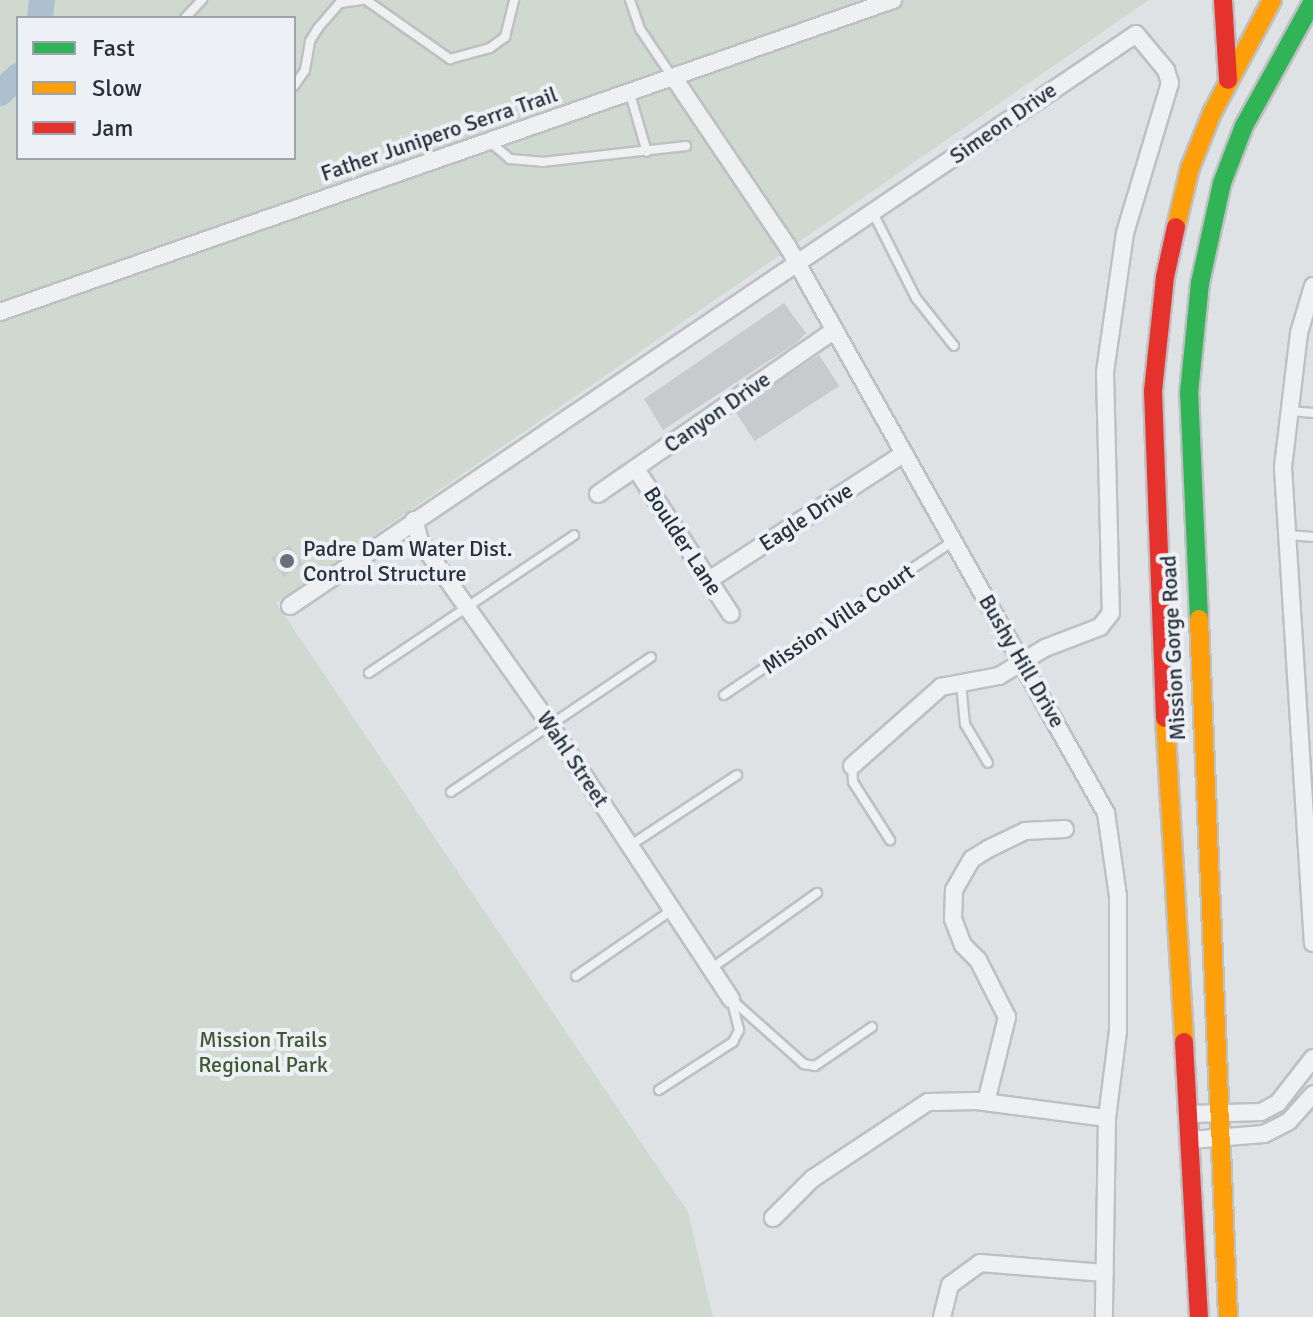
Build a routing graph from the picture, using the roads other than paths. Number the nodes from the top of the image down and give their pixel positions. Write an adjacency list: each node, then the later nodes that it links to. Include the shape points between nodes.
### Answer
1 (202, 0): 9 (lane)
2 (364, 0): 3 (lane, via 450,59 490,48 505,37); 12 (lane, via 340,3 318,28)
3 (514, 0)
4 (630, 0): 10 (lane, via 640,29)
5 (893, 0): 10 (street, Father Junipero Serra Trail)
6 (1223, 0): 11 (main road)
7 (1272, 0): 11 (main road, Mission Gorge Road)
8 (1311, 1): 62 (main road, Mission Gorge Road, via 1244,126 1222,183 1200,283 1189,393)
9 (187, 16)
10 (674, 78): 13 (street, Father Junipero Serra Trail); 18 (street, Bushy Hill Drive)
11 (1228, 82): 63 (main road, Mission Gorge Road, via 1190,168 1165,277 1153,391 1157,565)
12 (296, 83)
13 (630, 94): 14 (street, Father Junipero Serra Trail); 16 (lane)
14 (491, 143): 16 (lane, via 510,159 542,162); 20 (street, Father Junipero Serra Trail)
15 (686, 146): 16 (lane)
16 (647, 152)
17 (873, 213): 18 (street, Simeon Drive); 22 (lane, via 916,298); 38 (street, Simeon Drive, via 1131,35 1142,37 1169,75 1125,233 1105,372 1111,613 1100,627)
18 (799, 264): 21 (street, Bushy Hill Drive); 28 (street, Simeon Drive)
19 (1313, 288): 23 (street, via 1299,333)
20 (0, 312)
21 (835, 330): 25 (street, Bushy Hill Drive); 26 (street, Canyon Drive)
22 (954, 346)
23 (1289, 411): 24 (lane); 30 (street, via 1283,468)
24 (1313, 413)
25 (903, 454): 32 (street, Bushy Hill Drive); 33 (street, Eagle Drive)
26 (636, 469): 27 (street, Canyon Drive); 33 (street, Boulder Lane)
27 (598, 494)
28 (414, 520): 34 (street, Simeon Drive); 35 (street, Wahl Street, via 420,541)
29 (574, 535): 35 (lane)
30 (1289, 535): 31 (lane); 52 (street)
31 (1313, 537)
32 (952, 542): 38 (street, Bushy Hill Drive); 41 (lane, Mission Villa Court)
33 (709, 580): 36 (street, Boulder Lane)
34 (290, 606)
35 (466, 608): 39 (lane); 42 (street, Wahl Street)
36 (731, 614)
37 (651, 657): 42 (lane)
38 (1024, 661): 40 (street, via 999,676); 64 (street, Bushy Hill Drive, via 1106,813 1118,896 1118,1031)
39 (369, 673)
40 (961, 684): 43 (lane, via 965,724); 44 (street, via 932,694)
41 (724, 695)
42 (551, 726): 46 (lane); 49 (street, Wahl Street)
43 (988, 763)
44 (852, 766): 48 (lane, via 853,782)
45 (737, 775): 49 (lane)
46 (451, 792)
47 (1065, 829): 60 (street, via 1025,831 988,849 972,859 954,890 953,919 963,945 978,960 1007,1017)
48 (890, 840)
49 (631, 845): 51 (street, Wahl Street)
50 (817, 893): 53 (lane)
51 (673, 910): 53 (street, Wahl Street); 54 (lane)
52 (1313, 943)
53 (712, 968): 55 (street, Wahl Street)
54 (576, 976)
55 (731, 999): 56 (lane, via 804,1064 815,1066); 58 (lane, via 739,1030 733,1042)
56 (872, 1027)
57 (1313, 1058): 61 (street)
58 (659, 1090)
59 (1313, 1094): 65 (street)
60 (986, 1102): 64 (street); 68 (street, via 928,1102 812,1179)
61 (1278, 1103): 62 (street, via 1261,1112); 65 (street)
62 (1218, 1113): 63 (street); 67 (main road, Mission Gorge Road)
63 (1190, 1114): 66 (main road, Mission Gorge Road)
64 (1107, 1118): 69 (street, Bushy Hill Drive)
65 (1289, 1121): 67 (street, via 1264,1134)
66 (1191, 1140): 67 (street); 72 (main road, Mission Gorge Road)
67 (1219, 1141): 73 (main road, Mission Gorge Road)
68 (773, 1218)
69 (1105, 1273): 70 (street, via 980,1263 950,1285); 71 (street, Bushy Hill Drive)
70 (942, 1317)
71 (1104, 1317)
72 (1199, 1317)
73 (1228, 1317)

